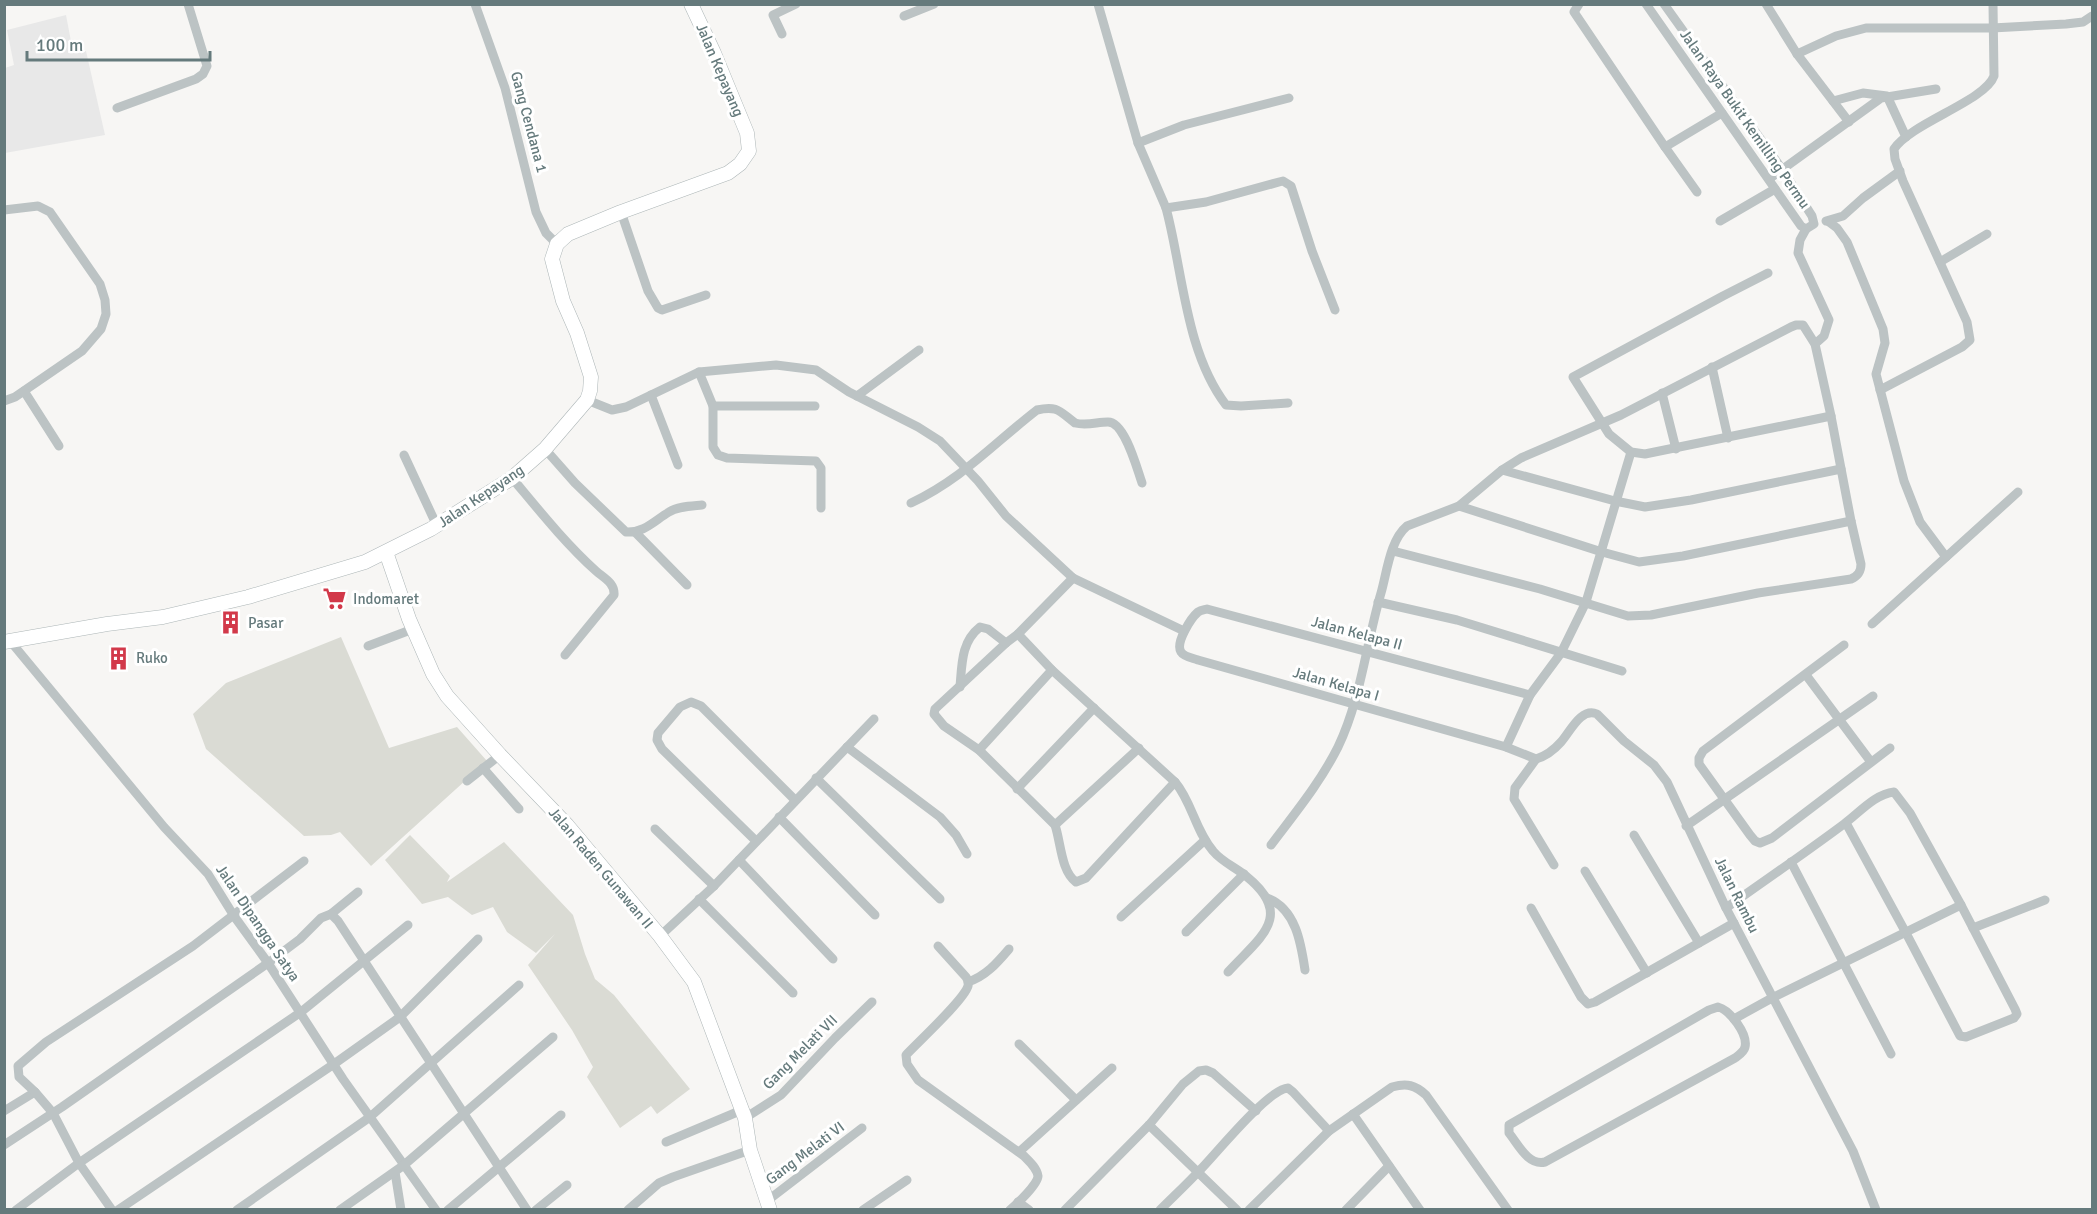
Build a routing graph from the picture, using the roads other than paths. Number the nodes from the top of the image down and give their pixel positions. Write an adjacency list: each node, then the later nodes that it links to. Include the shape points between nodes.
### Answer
1 (188, 4): 23 (street, via 207,66 203,74)
2 (475, 4): 42 (street, Gang Cendana 1, via 505,88 536,212 546,234)
3 (691, 4): 36 (street, Jalan Kepayang, via 747,133 749,151 728,173)
4 (768, 4): 13 (street)
5 (796, 4): 13 (street)
6 (934, 4): 14 (street)
7 (1098, 4): 27 (street)
8 (1579, 4): 28 (street, via 1574,12)
9 (1646, 4): 24 (street, Jalan Raya Bukit Kemilling Permu)
10 (1664, 4): 29 (street, Jalan Raya Bukit Kemilling Permu)
11 (1766, 4): 18 (street)
12 (1993, 4): 16 (street)
13 (773, 15): 17 (street)
14 (904, 16)
15 (2092, 16): 16 (street, via 2075,23)
16 (1992, 28): 18 (street, via 1866,28 1836,36); 26 (street, via 1994,76 1990,84)
17 (782, 34)
18 (1797, 54): 22 (street)
19 (1936, 89): 20 (street)
20 (1887, 96): 22 (street, via 1863,93); 25 (street); 26 (street)
21 (1289, 98): 27 (street, via 1184,124)
22 (1833, 101): 25 (street)
23 (117, 108)
24 (1722, 113): 28 (street); 31 (street, Jalan Raya Bukit Kemilling Permu)
25 (1849, 122): 29 (street)
26 (1906, 137): 30 (street, via 1894,149)
27 (1138, 143): 34 (street)
28 (1665, 147): 33 (street)
29 (1782, 169): 31 (street); 37 (street, Jalan Raya Bukit Kemilling Permu)
30 (1900, 171): 39 (street, via 1843,216); 43 (street)
31 (1769, 179): 32 (street, Jalan Raya Bukit Kemilling Permu)
32 (1775, 189): 38 (street); 40 (street, Jalan Raya Bukit Kemilling Permu)
33 (1697, 192)
34 (1166, 208): 46 (street, via 1206,202 1279,182 1291,186); 58 (street, via 1199,352 1218,394 1226,405)
35 (4, 210): 52 (street, via 38,206 50,212 100,284 105,300 101,329 82,351)
36 (621, 212): 42 (street, Jalan Kepayang, via 568,234); 45 (street, via 648,291 658,308)
37 (1814, 220): 39 (street); 40 (street, Jalan Raya Bukit Kemilling Permu)
38 (1720, 221)
39 (1828, 222): 51 (street, via 1847,242 1883,329 1885,343 1876,369)
40 (1806, 229): 47 (street, via 1798,253 1829,320 1824,336)
41 (1987, 234): 43 (street)
42 (557, 244): 56 (street, via 552,259 591,377)
43 (1940, 262): 51 (street, via 1967,322 1970,340)
44 (1768, 273): 62 (street, via 1573,377)
45 (706, 295)
46 (1335, 310)
47 (1815, 344): 49 (street, via 1803,325 1796,325); 61 (street)
48 (919, 350): 55 (street)
49 (1712, 367): 53 (street); 63 (street)
50 (699, 372): 54 (street); 55 (street, via 776,364 816,370); 59 (street)
51 (1880, 390): 87 (street, via 1904,481 1920,522)
52 (24, 391): 57 (street); 64 (street)
53 (1662, 393): 62 (street); 66 (street)
54 (651, 395): 56 (street, via 612,410); 69 (street)
55 (857, 396): 70 (street, via 926,431)
56 (587, 400): 65 (street, Jalan Kepayang)
57 (4, 401)
58 (1288, 403)
59 (713, 406): 60 (street); 80 (street, via 712,447 718,455 816,460 821,468)
60 (815, 406)
61 (1831, 416): 63 (street); 71 (street)
62 (1601, 424): 67 (street); 72 (street, via 1535,451)
63 (1728, 438): 66 (street)
64 (59, 446)
65 (545, 449): 73 (street, Jalan Kepayang); 83 (street, via 626,532)
66 (1676, 449): 67 (street)
67 (1631, 452): 76 (street)
68 (404, 455): 82 (street)
69 (678, 465)
70 (967, 469): 74 (street, via 1037,410 1049,407 1075,423 1116,424 1125,435); 77 (street, via 937,491); 88 (street, via 1006,516)
71 (1841, 469): 76 (street, via 1645,507); 81 (street)
72 (1502, 470): 76 (street); 79 (street)
73 (512, 478): 82 (street, Jalan Kepayang); 102 (street, via 615,590)
74 (1142, 483)
75 (2018, 492): 87 (street)
76 (1615, 501): 86 (street)
77 (910, 503)
78 (702, 505): 83 (street, via 670,511)
79 (1459, 506): 84 (street, via 1407,526 1397,537); 86 (street)
80 (821, 508)
81 (1851, 521): 86 (street, via 1639,562); 91 (street, via 1861,564 1858,576 1851,579 1651,615 1629,616)
82 (436, 526): 85 (street, Jalan Kepayang)
83 (635, 532): 89 (street)
84 (1393, 551): 90 (street); 91 (street)
85 (386, 552): 93 (street, Jalan Raden Gunawan II); 96 (street, Jalan Kepayang, via 248,597 163,617)
86 (1602, 552): 91 (street)
87 (1946, 557): 92 (street)
88 (1073, 578): 94 (street); 95 (street)
89 (687, 585)
90 (1378, 602): 100 (street); 101 (street, via 1457,620)
91 (1586, 602): 101 (street)
92 (1872, 624)
93 (413, 629): 99 (street); 118 (street, Jalan Raden Gunawan II, via 432,674 447,696)
94 (1184, 631): 100 (street, Jalan Kelapa II, via 1198,612 1207,609); 109 (street, Jalan Kelapa I, via 1179,648 1184,655)
95 (1018, 634): 97 (street); 103 (street)
96 (8, 642): 156 (street, Jalan Dipangga Satya, via 156,819 208,874)
97 (1006, 643): 106 (street); 106 (street, via 988,628 977,628 963,650)
98 (1845, 645): 105 (street)
99 (368, 646)
100 (1366, 651): 107 (street, Jalan Kelapa II); 109 (street)
101 (1561, 653): 104 (street); 107 (street)
102 (565, 655)
103 (1052, 670): 110 (street); 117 (street)
104 (1622, 671)
105 (1806, 675): 112 (street); 127 (street, via 1703,751 1699,758 1701,768)
106 (960, 687): 117 (street, via 934,714 944,726)
107 (1530, 695): 114 (street)
108 (1872, 696): 112 (street)
109 (1353, 705): 114 (street, Jalan Kelapa I); 137 (street, via 1338,746 1314,789)
110 (1094, 708): 115 (street); 125 (street)
111 (874, 719): 113 (street)
112 (1838, 719): 120 (street); 127 (street)
113 (847, 747): 122 (street); 138 (street, via 940,817)
114 (1506, 747): 119 (street)
115 (1139, 748): 124 (street); 131 (street)
116 (1890, 748): 120 (street)
117 (979, 750): 125 (street)
118 (500, 755): 121 (street); 163 (street, Jalan Raden Gunawan II, via 567,825)
119 (1536, 759): 132 (street, Jalan Rambu, via 1560,743 1585,714 1593,712 1661,773); 142 (street, via 1515,788 1514,799)
120 (1871, 762): 127 (street, via 1765,842 1755,841)
121 (483, 768): 123 (street); 128 (street)
122 (816, 778): 126 (street); 149 (street)
123 (467, 781)
124 (1175, 782): 131 (street, via 1081,881 1076,882 1066,871); 135 (street)
125 (1017, 789): 131 (street)
126 (795, 800): 129 (street); 136 (street, via 701,706 691,702 680,707 658,733 658,743)
127 (1724, 800): 132 (street)
128 (519, 809)
129 (779, 817): 136 (street); 155 (street)
130 (1846, 823): 141 (street); 151 (street, via 1877,798 1894,792 1910,813); 162 (street)
131 (1055, 825)
132 (1686, 826): 153 (street, Jalan Rambu)
133 (655, 829): 145 (street)
134 (1634, 835): 165 (street)
135 (1205, 840): 144 (street, via 1219,857); 157 (street)
136 (756, 841): 139 (street)
137 (1271, 845)
138 (967, 854)
139 (739, 860): 145 (street); 168 (street)
140 (304, 861): 156 (street)
141 (1791, 862): 153 (street); 171 (street)
142 (1554, 865)
143 (1586, 871): 174 (street)
144 (1244, 874): 147 (street); 161 (street)
145 (714, 886): 148 (street)
146 (358, 892): 154 (street)
147 (1267, 898): 172 (street, via 1277,902 1289,916 1302,949); 173 (street, via 1271,918 1267,930)
148 (699, 899): 163 (street); 177 (street)
149 (940, 899)
150 (2045, 900): 160 (street)
151 (1961, 905): 160 (street); 162 (street)
152 (1531, 908): 174 (street, via 1588,1004)
153 (1726, 908): 158 (street, Jalan Rambu)
154 (331, 914): 169 (street); 170 (street)
155 (875, 915)
156 (234, 916): 169 (street, Jalan Dipangga Satya); 189 (street, via 27,1058 18,1066 18,1077)
157 (1121, 917)
158 (1734, 923): 165 (street); 178 (street, Jalan Rambu)
159 (408, 925): 170 (street)
160 (1973, 928): 162 (street, via 2016,1014 1963,1038)
161 (1186, 932)
162 (1906, 933): 171 (street)
163 (660, 936): 194 (street, Jalan Raden Gunawan II, via 694,982)
164 (478, 939): 181 (street)
165 (1699, 943): 174 (street)
166 (938, 946): 175 (street)
167 (1009, 950): 175 (street, via 988,972)
168 (833, 959)
169 (268, 963): 180 (street, Jalan Dipangga Satya); 193 (street)
170 (364, 963): 180 (street); 181 (street)
171 (1845, 963): 178 (street); 185 (street)
172 (1305, 970)
173 (1228, 972)
174 (1647, 973)
175 (968, 982): 205 (street, via 968,988 905,1060 918,1080)
176 (519, 985): 187 (street)
177 (793, 993)
178 (1772, 998): 182 (street); 237 (street, Jalan Rambu, via 1860,1167)
179 (872, 1002): 194 (street, Gang Melati VII, via 781,1095)
180 (301, 1012): 186 (street, Jalan Dipangga Satya); 206 (street)
181 (400, 1017): 186 (street); 187 (street)
182 (1734, 1018): 182 (street, via 1723,1008 1709,1010 1509,1125 1509,1133 1533,1162 1545,1162 1742,1053 1744,1039)
183 (553, 1037): 196 (street)
184 (1019, 1044): 190 (street)
185 (1891, 1054)
186 (334, 1064): 198 (street, Jalan Dipangga Satya); 218 (street)
187 (431, 1064): 196 (street); 198 (street)
188 (1112, 1068): 190 (street)
189 (35, 1092): 191 (street); 193 (street)
190 (1076, 1100): 205 (street)
191 (4, 1111)
192 (1256, 1111): 199 (street, via 1206,1070 1182,1084); 201 (street, via 1277,1092 1288,1088); 210 (street)
193 (53, 1113): 203 (street); 206 (street)
194 (744, 1114): 202 (street, Gang Melati VII); 204 (street, Jalan Raden Gunawan II)
195 (1353, 1114): 201 (street); 209 (street); 236 (street, via 1392,1087 1410,1084 1418,1088)
196 (464, 1115): 207 (street); 208 (street)
197 (561, 1115): 208 (street)
198 (370, 1117): 207 (street, Jalan Dipangga Satya); 219 (street)
199 (1149, 1125): 210 (street); 230 (street)
200 (862, 1128): 215 (street, Gang Melati VI)
201 (1329, 1131): 233 (street)
202 (666, 1142)
203 (4, 1145)
204 (750, 1150): 215 (street, Jalan Raden Gunawan II); 226 (street, via 673,1177)
205 (1019, 1152): 214 (street, via 1038,1174)
206 (79, 1163): 216 (street); 217 (street)
207 (404, 1166): 211 (street); 222 (street, Jalan Dipangga Satya)
208 (498, 1166): 223 (street); 224 (street)
209 (1389, 1166): 234 (street); 235 (street)
210 (1200, 1171): 231 (street); 232 (street)
211 (395, 1172): 220 (street); 221 (street)
212 (907, 1180): 227 (street)
213 (567, 1185): 225 (street)
214 (1018, 1202): 228 (street); 229 (street)
215 (768, 1205)
216 (16, 1209)
217 (112, 1209)
218 (118, 1209)
219 (237, 1209)
220 (340, 1209)
221 (401, 1209)
222 (436, 1209)
223 (448, 1209)
224 (527, 1209)
225 (536, 1209)
226 (628, 1209)
227 (863, 1209)
228 (1010, 1209)
229 (1029, 1209)
230 (1065, 1209)
231 (1160, 1209)
232 (1237, 1209)
233 (1249, 1209)
234 (1346, 1209)
235 (1420, 1209)
236 (1508, 1209)
237 (1876, 1209)

